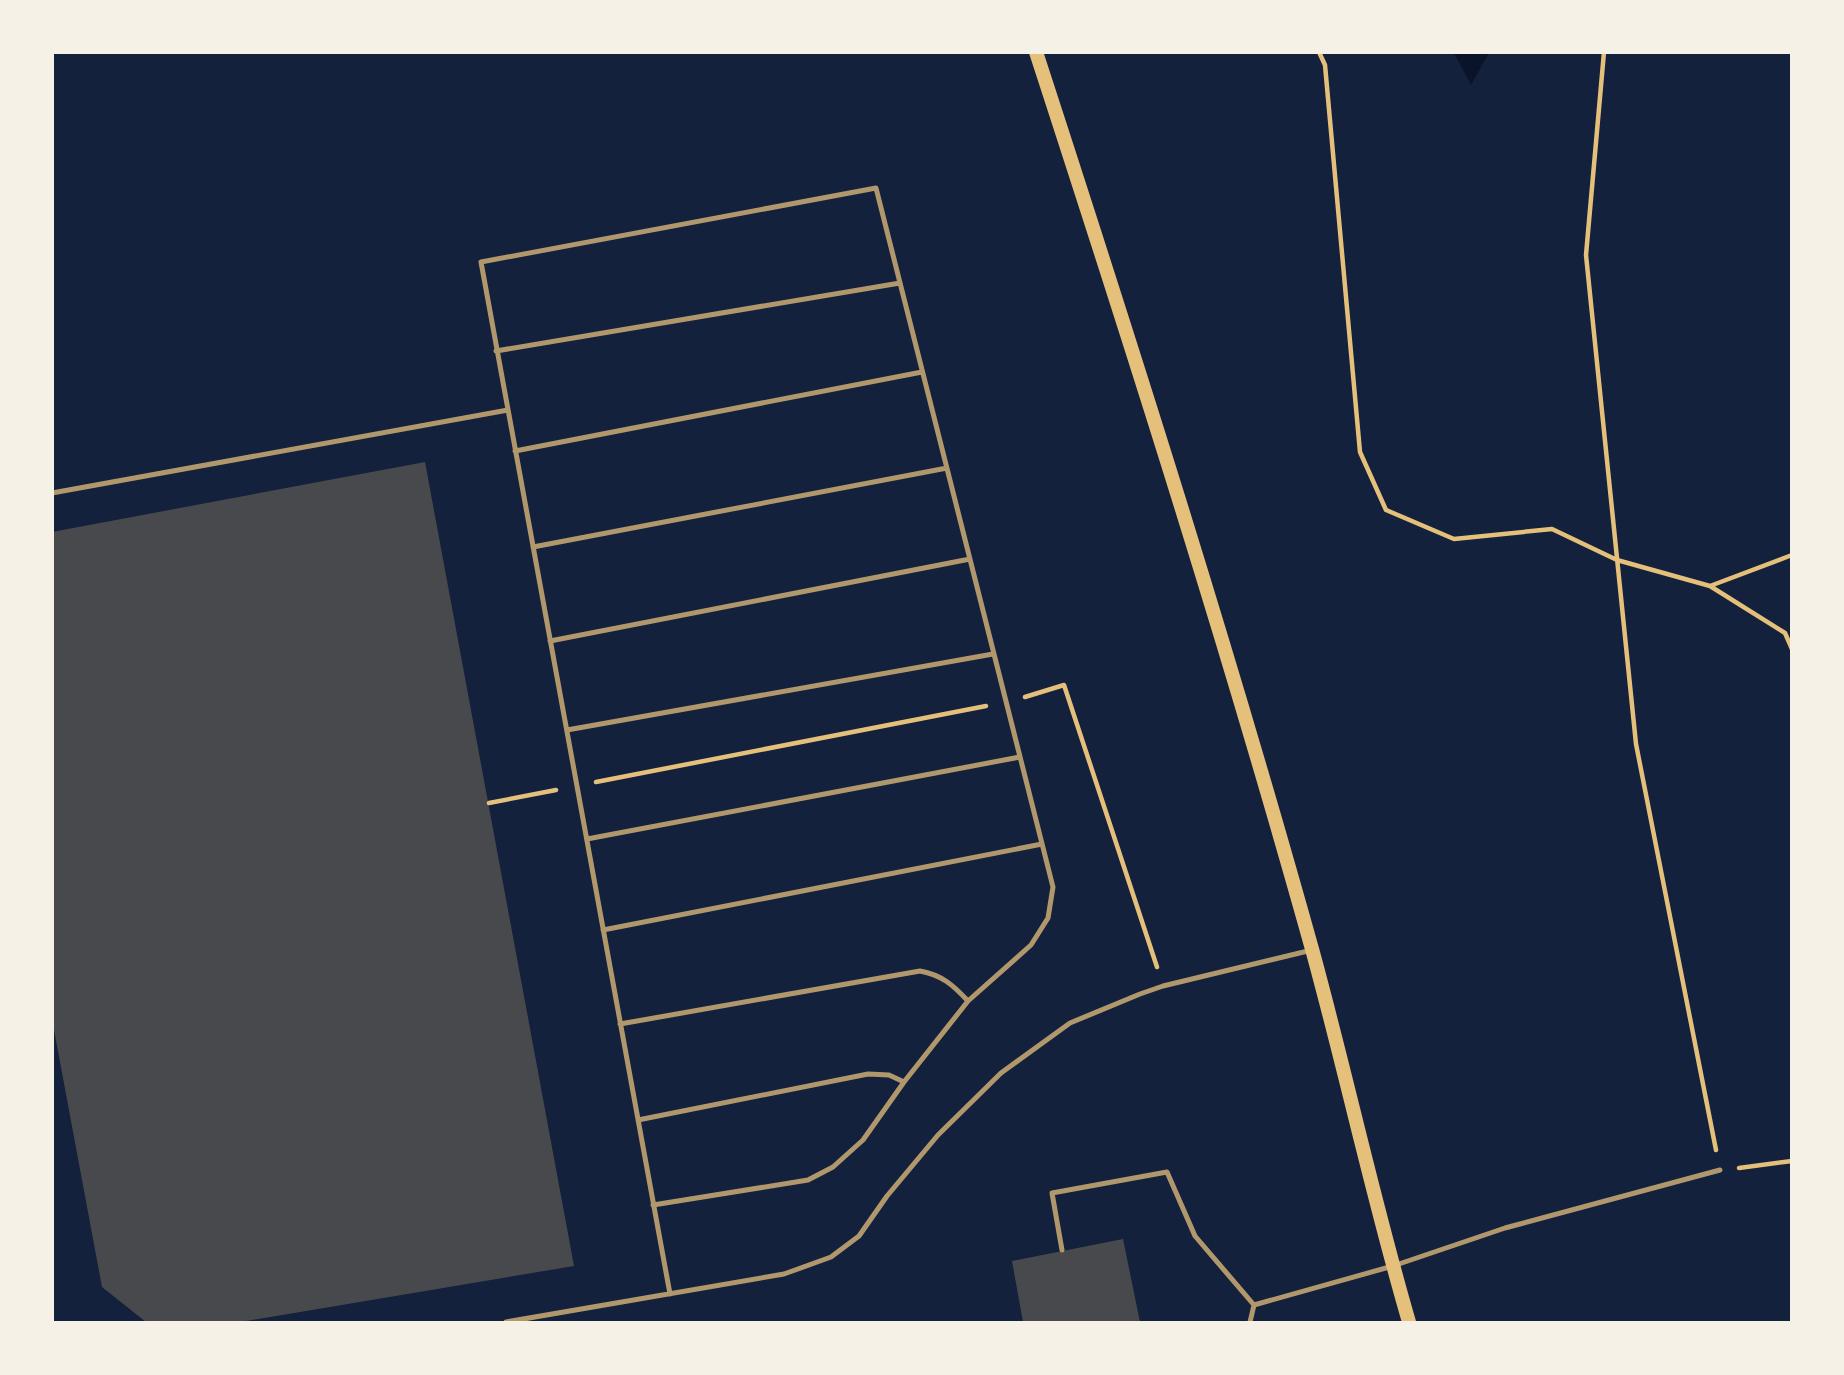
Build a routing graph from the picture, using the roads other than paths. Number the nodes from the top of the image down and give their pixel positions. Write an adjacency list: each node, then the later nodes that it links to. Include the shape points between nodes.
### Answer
1 (1036, 52): 18 (main road, via 1139,367)
2 (900, 283): 3 (lane); 3 (lane, via 876,188 481,262); 4 (lane)
3 (496, 351): 5 (lane)
4 (922, 372): 6 (lane); 7 (lane)
5 (508, 410): 6 (lane); 8 (lane)
6 (515, 451): 9 (lane)
7 (947, 468): 9 (lane); 10 (lane)
8 (52, 493)
9 (533, 547): 11 (lane)
10 (970, 559): 11 (lane); 12 (lane)
11 (550, 641): 13 (lane)
12 (993, 654): 13 (lane); 14 (lane)
13 (567, 730): 15 (lane)
14 (1020, 757): 15 (lane); 16 (lane)
15 (587, 839): 17 (lane)
16 (1042, 844): 17 (lane); 19 (lane, via 1053,887 1048,918 1031,945)
17 (603, 930): 20 (lane)
18 (1312, 950): 26 (main road); 27 (lane, via 1164,986 1070,1023 1001,1073 939,1135 859,1236 831,1257 784,1275)
19 (968, 1001): 20 (lane, via 949,982 920,971); 21 (lane)
20 (620, 1024): 22 (lane)
21 (904, 1082): 22 (lane, via 868,1074); 24 (lane, via 863,1140 833,1167 808,1180)
22 (638, 1120): 24 (lane)
23 (1720, 1170): 26 (lane, via 1505,1228)
24 (653, 1205): 27 (lane)
25 (1062, 1250): 28 (lane, via 1052,1193 1167,1172 1195,1236)
26 (1393, 1266): 28 (lane); 31 (main road)
27 (670, 1294): 29 (lane)
28 (1254, 1305): 30 (lane)
29 (506, 1322)
30 (1250, 1322)
31 (1409, 1322)

